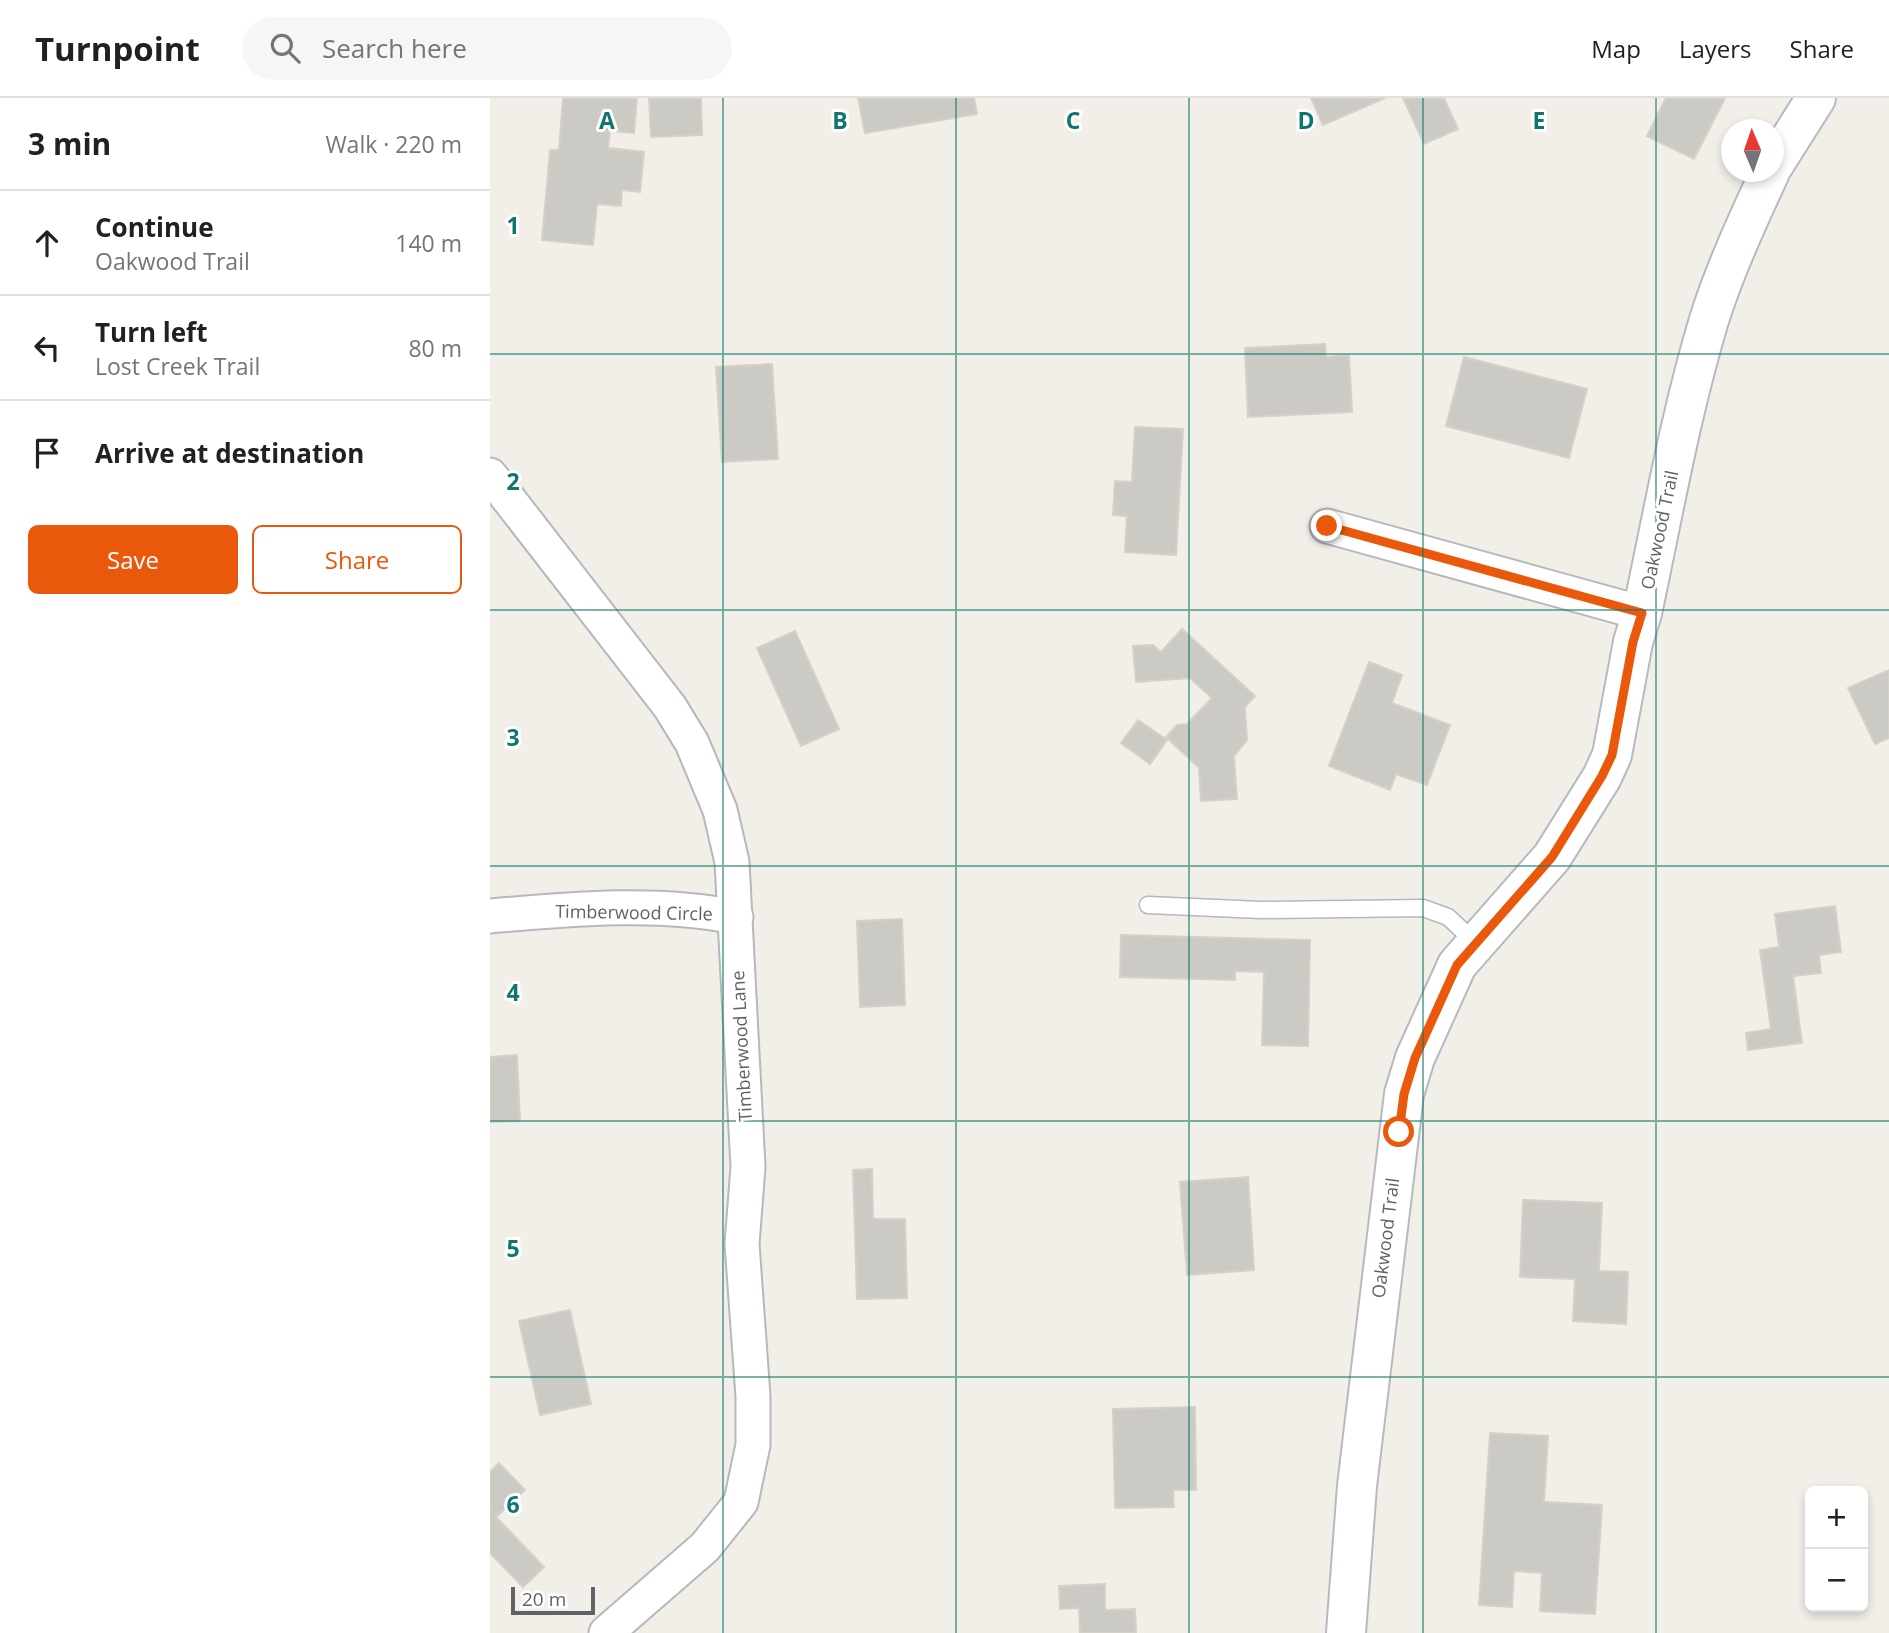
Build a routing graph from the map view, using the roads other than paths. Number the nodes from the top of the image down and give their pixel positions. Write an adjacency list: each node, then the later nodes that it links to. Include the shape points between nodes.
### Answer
1 (1815, 98): 2 (street)
2 (1784, 148)
3 (1765, 182): 6 (street, Oakwood Trail, via 1710,318 1688,395)
4 (490, 475): 9 (street, Timberwood Lane, via 692,743 720,810 732,862)
5 (1327, 526): 6 (street)
6 (1642, 613): 10 (street, Oakwood Trail, via 1612,755 1602,776 1552,857)
7 (1148, 905): 10 (lane, via 1261,910 1423,908 1448,917)
8 (490, 916): 9 (street, Timberwood Circle, via 598,908)
9 (736, 917): 11 (street, Timberwood Lane, via 748,1167 742,1244 753,1445 741,1502 713,1538)
10 (1476, 943): 12 (street, Oakwood Trail, via 1457,965 1415,1058 1404,1094 1357,1486)
11 (606, 1633)
12 (1346, 1633)

